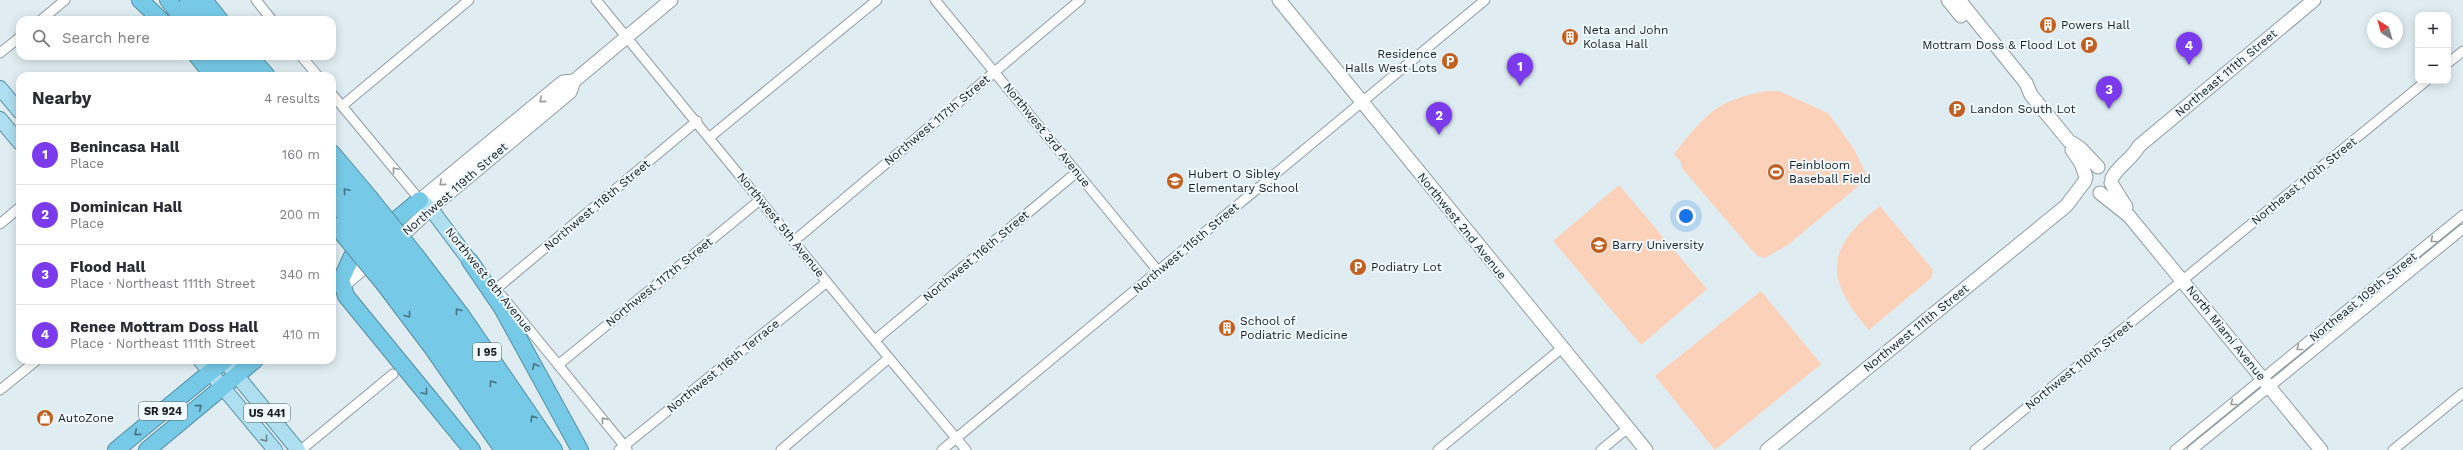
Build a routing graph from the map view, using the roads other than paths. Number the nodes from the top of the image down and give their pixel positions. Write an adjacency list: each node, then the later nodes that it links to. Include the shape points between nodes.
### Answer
1 (65, 0): 18 (street)
2 (140, 0): 19 (highway)
3 (150, 0): 20 (highway)
4 (168, 0): 21 (highway)
5 (188, 0): 22 (highway)
6 (204, 0): 23 (highway)
7 (469, 0): 45 (street)
8 (596, 0): 25 (street, Northwest 5th Avenue)
9 (671, 0): 25 (street, Northwest 119th Street)
10 (877, 0): 49 (street)
11 (935, 0): 35 (street, Northwest 3rd Avenue)
12 (1080, 0): 35 (street, Northwest 117th Street)
13 (1485, 0): 44 (street, Northwest 115th Street)
14 (2314, 0): 52 (street, Northeast 111th Street)
15 (1282, 1): 44 (street, Northwest 2nd Avenue)
16 (260, 2): 24 (street)
17 (1956, 3): 51 (street, via 2026,82 2031,95)
18 (46, 16)
19 (157, 16)
20 (164, 16)
21 (181, 16)
22 (201, 16)
23 (217, 16)
24 (269, 16)
25 (626, 37): 48 (street, Northwest 5th Avenue); 62 (street, Northwest 119th Street, via 574,81 563,82)
26 (16, 40): 28 (street)
27 (2463, 51): 34 (street)
28 (0, 54)
29 (200, 60): 36 (highway)
30 (217, 60): 37 (highway)
31 (237, 60): 38 (highway)
32 (253, 60): 39 (highway)
33 (304, 60): 40 (street)
34 (2451, 61)
35 (994, 71): 55 (street, Northwest 3rd Avenue); 70 (street, Northwest 117th Street)
36 (210, 72)
37 (228, 72)
38 (248, 72)
39 (264, 72)
40 (315, 72)
41 (2422, 84): 78 (street, Northeast 110th Street)
42 (0, 88): 46 (main road)
43 (336, 99): 45 (street, Northwest 6th Avenue)
44 (1362, 102): 76 (street, Northwest 115th Street); 85 (street, Northwest 2nd Avenue)
45 (342, 106): 62 (street, Northwest 6th Avenue, one-way to 45)
46 (16, 107)
47 (0, 118): 50 (main road)
48 (697, 121): 49 (street, Northwest 5th Avenue); 80 (street, Northwest 118th Street)
49 (710, 137): 60 (street, Northwest 5th Avenue)
50 (16, 138)
51 (2069, 141): 53 (street); 56 (street)
52 (2139, 146): 53 (street, Northeast 111th Street); 57 (street, Northeast 111th Street, via 2118,169)
53 (2101, 167): 56 (street, via 2089,171); 57 (street, via 2109,172)
54 (336, 168): 65 (highway, I 95)
55 (1077, 172): 76 (street, Northwest 3rd Avenue); 84 (street, Northwest 116th Street)
56 (2085, 179): 59 (street, via 2090,190); 63 (street, Northwest 111th Street)
57 (2112, 181): 59 (street, via 2107,190); 67 (street, North Miami Avenue)
58 (336, 183): 65 (highway, one-way to 58)
59 (2098, 193): 63 (street, Northwest 111th Street); 67 (street, North Miami Avenue)
60 (760, 200): 70 (street, Northwest 5th Avenue); 92 (street, Northwest 117th Street)
61 (336, 203): 65 (highway)
62 (426, 205): 71 (highway, Northwest 119th Street); 72 (main road, Northwest 6th Avenue); 81 (street, Northwest 119th Street)
63 (2066, 206): 122 (street, Northwest 111th Street)
64 (16, 210): 68 (street)
65 (349, 214): 75 (highway, I 95, bridge); 75 (highway, I 95, bridge)
66 (2463, 215): 74 (street, Northeast 109th Street, one-way to 74)
67 (2129, 216): 78 (street, North Miami Avenue)
68 (0, 224)
69 (2463, 229): 77 (street, Northeast 109th Street)
70 (794, 241): 79 (street, Northwest 5th Avenue)
71 (352, 256): 73 (highway, Northwest 119th Street); 81 (highway)
72 (470, 261): 80 (street, Northwest 6th Avenue); 115 (highway, one-way to 72, via 502,308)
73 (336, 269)
74 (2397, 269): 77 (street); 82 (street, Northeast 109th Street)
75 (400, 270): 111 (highway, I 95, one-way to 111, via 433,349); 112 (highway, via 452,353); 113 (highway, one-way to 75, via 459,336); 114 (highway, I 95, one-way to 75, via 462,316)
76 (1158, 271): 102 (street, Northwest 115th Street)
77 (2404, 277): 83 (street, Northeast 109th Street)
78 (2183, 280): 96 (street, North Miami Avenue); 123 (street, Northwest 110th Street)
79 (827, 282): 84 (street, Northwest 5th Avenue); 104 (street, Northwest 116th Terrace)
80 (496, 289): 92 (street, Northwest 6th Avenue)
81 (337, 290): 110 (highway, one-way to 110, via 346,296)
82 (2345, 311): 83 (street); 96 (street, Northeast 109th Street, one-way to 96)
83 (2352, 320): 96 (street, Northeast 109th Street)
84 (875, 340): 86 (street, Northwest 5th Avenue)
85 (1562, 348): 100 (street, Northwest 2nd Avenue); 119 (street)
86 (889, 358): 102 (street, Northwest 5th Avenue); 116 (street)
87 (32, 364): 98 (street)
88 (203, 364): 93 (main road, US 441)
89 (220, 364): 93 (highway, SR 924)
90 (228, 364): 95 (main road, US 441)
91 (250, 364): 95 (highway, SR 924)
92 (558, 364): 104 (street, Northwest 6th Avenue, one-way to 92)
93 (210, 372): 97 (main road, US 441); 105 (highway, SR 924, one-way to 105)
94 (393, 374): 109 (street)
95 (237, 375): 97 (highway, SR 924); 108 (main road, US 441)
96 (2266, 382): 101 (street, one-way to 101); 103 (street); 126 (street, North Miami Avenue)
97 (223, 387): 106 (highway, SR 924, one-way to 97); 107 (main road, US 441, one-way to 107)
98 (0, 390)
99 (2463, 393): 127 (street)
100 (1628, 428): 120 (street); 121 (street, Northwest 2nd Avenue)
101 (2195, 434): 103 (street); 124 (street)
102 (956, 438): 117 (street, Northwest 115th Street); 118 (street, Northwest 5th Avenue)
103 (2202, 442): 125 (street)
104 (624, 448)
105 (116, 450)
106 (147, 450)
107 (275, 450)
108 (298, 450)
109 (301, 450)
110 (472, 450)
111 (503, 450)
112 (519, 450)
113 (537, 450)
114 (554, 450)
115 (580, 450)
116 (781, 450)
117 (942, 450)
118 (966, 450)
119 (1438, 450)
120 (1601, 450)
121 (1646, 450)
122 (1767, 450)
123 (1976, 450)
124 (2175, 450)
125 (2192, 450)
126 (2322, 450)
127 (2392, 450)

